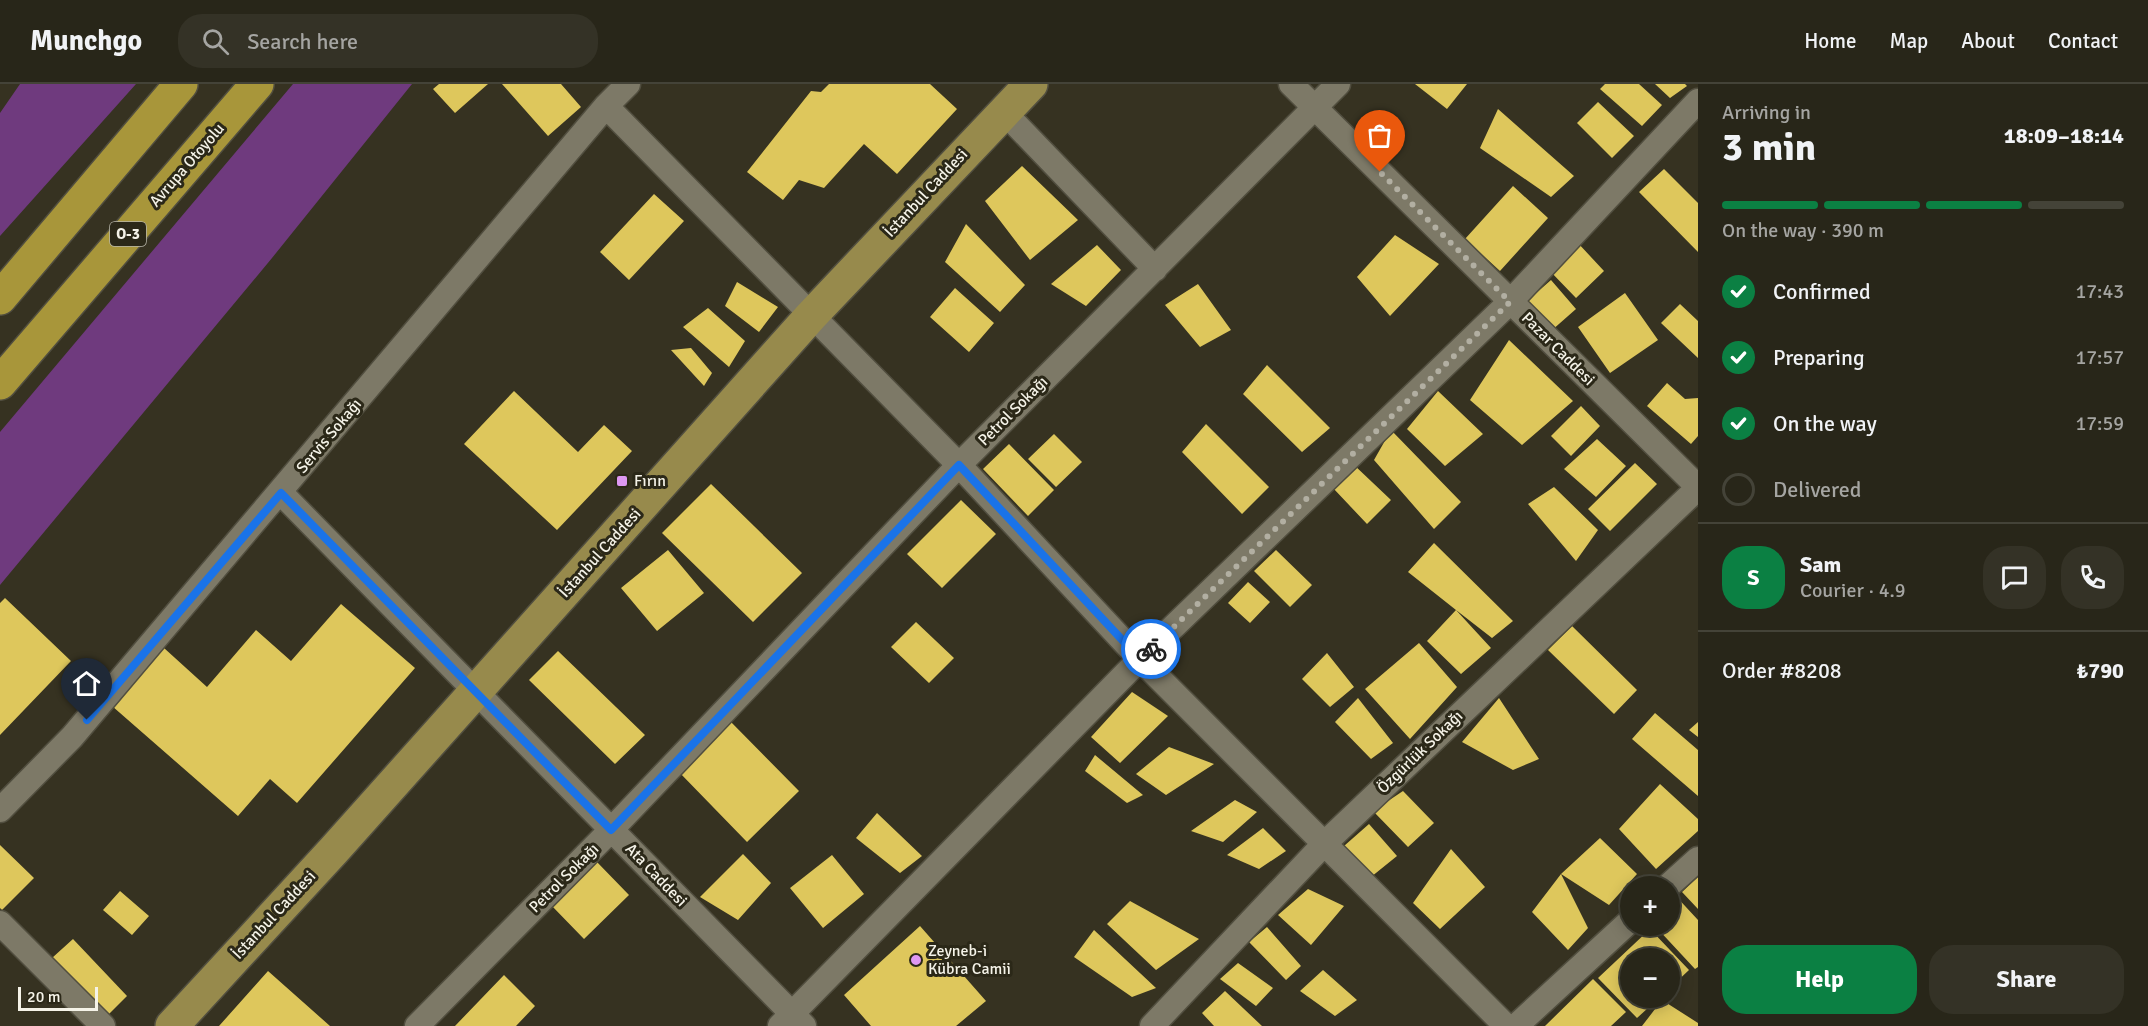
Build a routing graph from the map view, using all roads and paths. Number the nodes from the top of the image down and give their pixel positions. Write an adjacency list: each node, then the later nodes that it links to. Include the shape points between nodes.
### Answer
1 (181, 84): 12 (highway)
2 (257, 84): 15 (highway, Avrupa Otoyolu / O-3)
3 (628, 84): 8 (street, Servis Sokağı)
4 (1031, 84): 10 (main road, İstanbul Caddesi)
5 (1291, 84): 9 (street, Pazar Caddesi)
6 (1338, 84): 9 (street, Petrol Sokağı)
7 (1698, 101): 13 (street)
8 (606, 106): 14 (street); 18 (street, Servis Sokağı)
9 (1315, 108): 11 (street, Petrol Sokağı); 13 (street, Pazar Caddesi)
10 (1003, 111): 11 (street); 14 (main road, İstanbul Caddesi)
11 (1155, 269): 16 (street, Petrol Sokağı)
12 (0, 298)
13 (1510, 302): 17 (street, Pazar Caddesi); 19 (street)
14 (811, 316): 16 (street); 20 (main road, İstanbul Caddesi)
15 (0, 383)
16 (959, 465): 19 (street); 22 (street, Petrol Sokağı)
17 (1698, 487): 23 (street, Özgürlük Sokağı)
18 (281, 493): 20 (street, Ata Caddesi); 21 (street, Servis Sokağı, via 72,737)
19 (1140, 659): 23 (street); 28 (street)
20 (476, 691): 22 (street, Ata Caddesi); 30 (main road, İstanbul Caddesi)
21 (0, 810)
22 (611, 830): 28 (street, Ata Caddesi); 31 (street, Petrol Sokağı)
23 (1324, 844): 32 (street, Özgürlük Sokağı); 33 (street)
24 (1698, 859): 25 (street)
25 (1679, 876)
26 (0, 923): 29 (street)
27 (1620, 930): 34 (street)
28 (792, 1022)
29 (103, 1026)
30 (172, 1026)
31 (417, 1026)
32 (1152, 1026)
33 (1506, 1026)
34 (1516, 1026)

